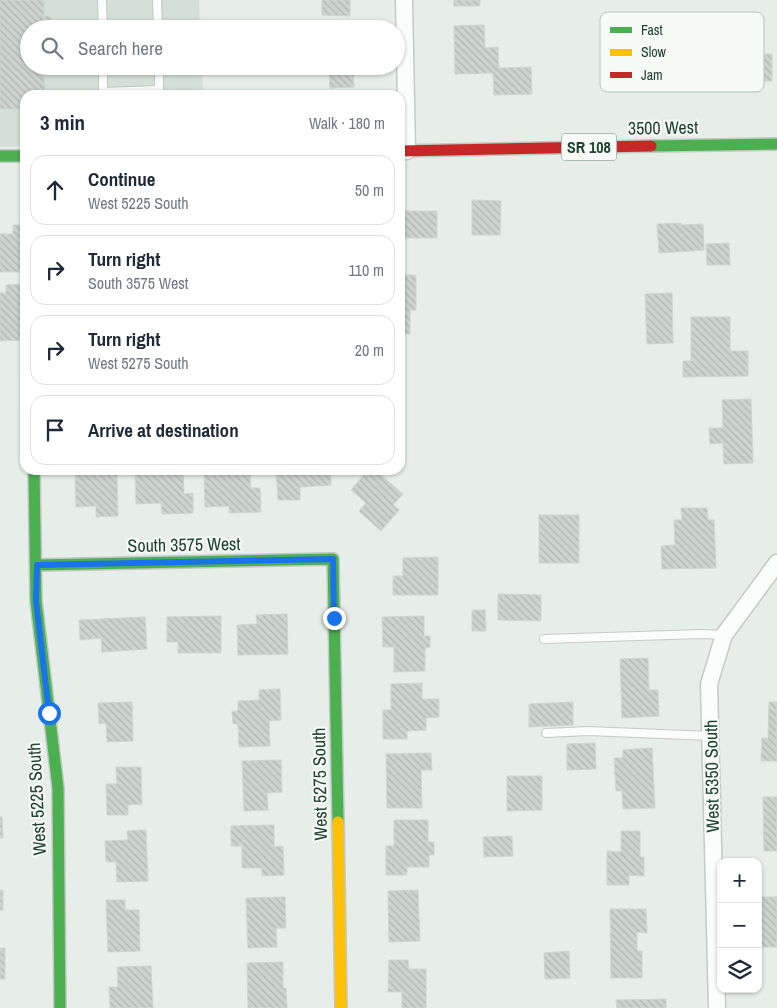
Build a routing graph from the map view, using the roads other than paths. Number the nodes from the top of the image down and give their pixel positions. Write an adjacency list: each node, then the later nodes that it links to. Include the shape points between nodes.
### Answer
1 (102, 0): 4 (lane)
2 (157, 0): 5 (lane)
3 (404, 0): 6 (street)
4 (102, 20)
5 (158, 20)
6 (404, 20)
7 (103, 75): 10 (lane)
8 (159, 75): 11 (lane)
9 (404, 75): 12 (street)
10 (103, 90)
11 (160, 90)
12 (404, 90)
13 (777, 144): 14 (street, 3500 West / SR 108)
14 (405, 151)
15 (0, 156): 16 (street)
16 (20, 156)
17 (34, 475): 20 (street, West 5225 South)
18 (333, 559): 20 (street, South 3575 West); 26 (street, West 5275 South)
19 (777, 563): 21 (street, West 5350 South)
20 (37, 565): 25 (street, West 5225 South, via 36,601 58,788)
21 (724, 635): 22 (lane); 24 (street, West 5350 South, via 710,684)
22 (544, 639)
23 (546, 733): 24 (lane, via 588,731)
24 (711, 736): 27 (street, West 5350 South)
25 (60, 1008)
26 (342, 1008)
27 (717, 1008)

